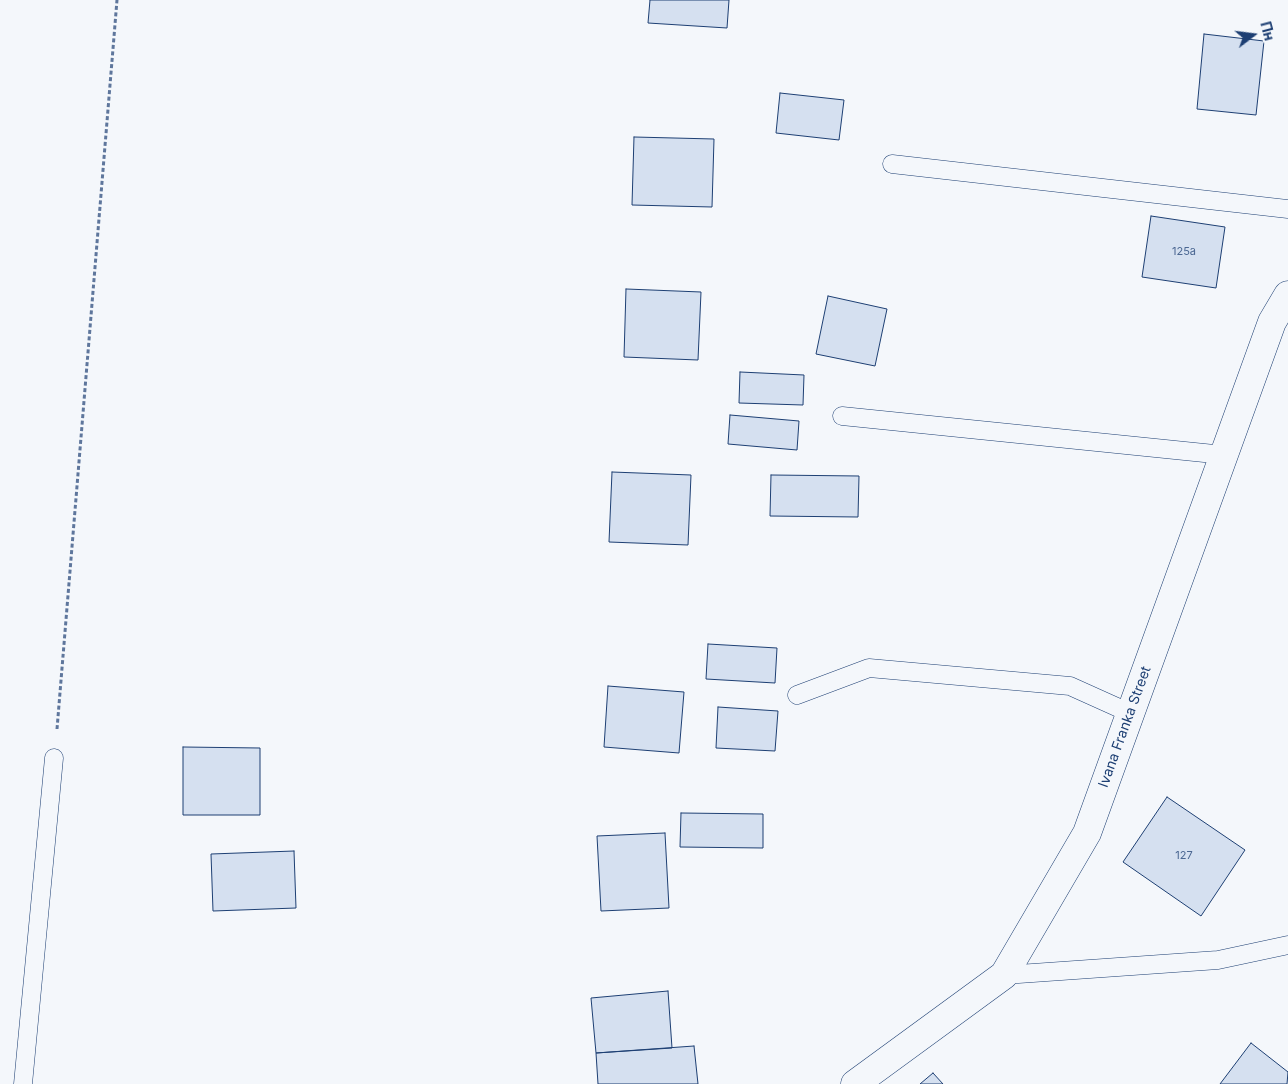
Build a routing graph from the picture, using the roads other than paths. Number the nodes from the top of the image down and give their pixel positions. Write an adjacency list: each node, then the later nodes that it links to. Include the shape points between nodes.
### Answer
1 (892, 164): 2 (lane)
2 (1288, 209)
3 (1288, 295): 5 (street, Ivana Franka Street, via 1272,322)
4 (842, 416): 5 (lane)
5 (1224, 455): 7 (street, Ivana Franka Street)
6 (797, 695): 7 (lane, via 869,668 1070,686)
7 (1130, 713): 10 (street, Ivana Franka Street, via 1087,834)
8 (54, 758): 11 (lane)
9 (1288, 945): 10 (lane, via 1218,960)
10 (1004, 975): 12 (street, Ivana Franka Street)
11 (23, 1084)
12 (855, 1084)

